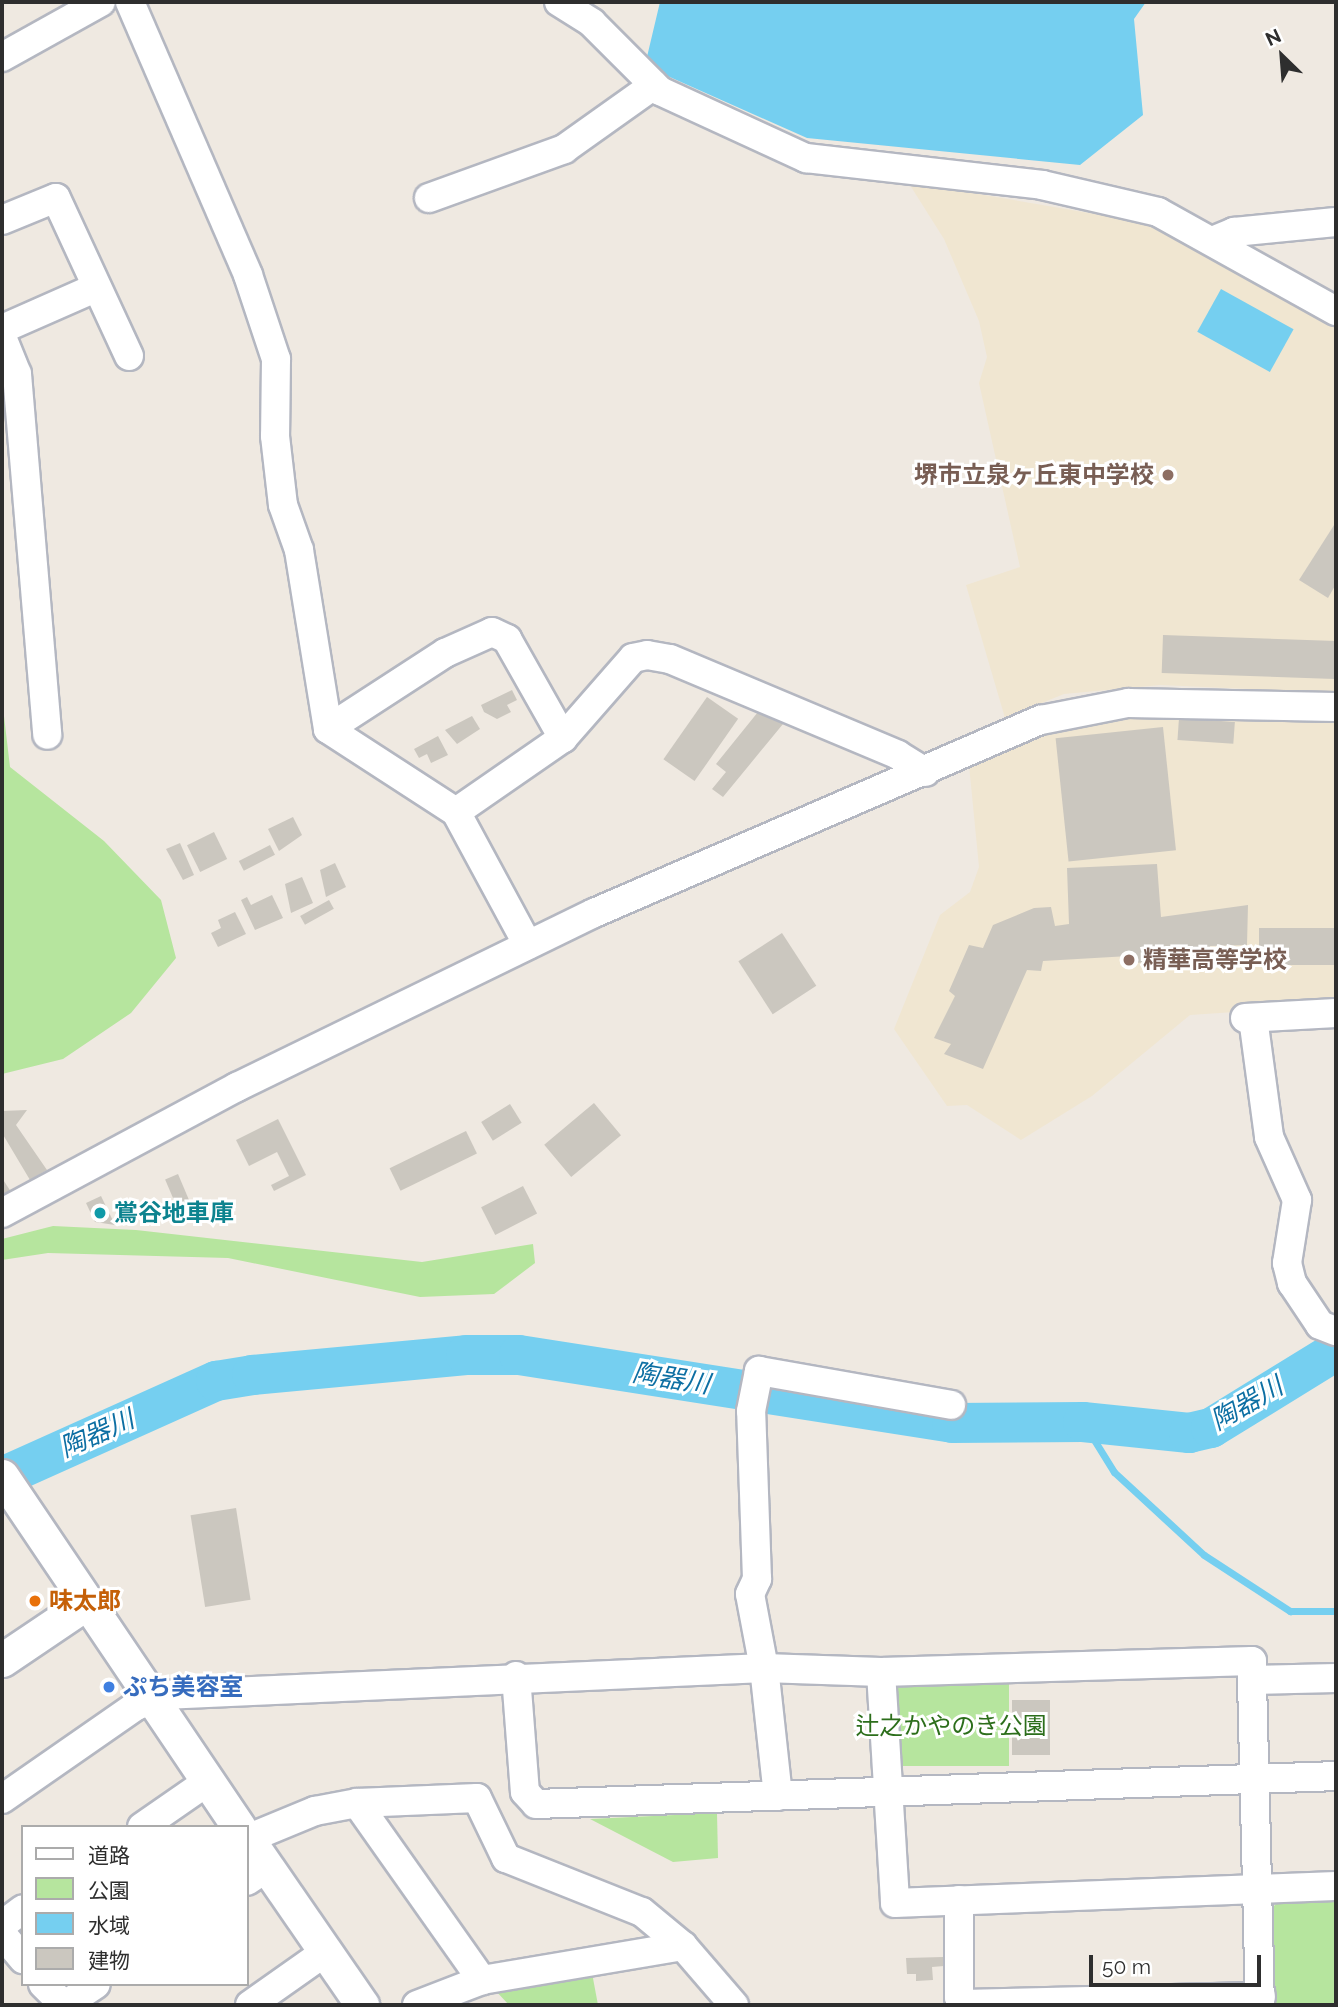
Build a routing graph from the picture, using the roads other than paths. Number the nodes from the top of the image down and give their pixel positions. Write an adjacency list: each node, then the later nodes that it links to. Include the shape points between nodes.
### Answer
1 (101, 2): 4 (street)
2 (130, 2): 16 (street, via 248,275 276,359 275,436 283,505 299,550)
3 (559, 2): 5 (street, via 592,23)
4 (2, 57)
5 (654, 85): 6 (street, via 564,149); 9 (street, via 806,158 1042,185 1158,212)
6 (429, 198)
7 (2, 220): 10 (street, via 57,198)
8 (1336, 222): 9 (street, via 1234,232)
9 (1215, 240): 11 (street)
10 (95, 288): 12 (street); 14 (street)
11 (1336, 310)
12 (2, 329)
13 (2, 337): 17 (street, via 17,374)
14 (129, 356)
15 (1336, 707): 19 (street, via 1128,703 1041,720)
16 (328, 729): 18 (street, via 445,653 492,632 507,639); 20 (street)
17 (47, 735)
18 (563, 738): 19 (street, via 633,658 647,655 683,664 898,755); 20 (street)
19 (925, 772): 21 (street)
20 (456, 811): 21 (street)
21 (528, 945): 23 (street, via 237,1087)
22 (1336, 1013): 24 (street, via 1249,1018 1269,1137 1297,1200 1287,1263 1292,1283 1320,1325)
23 (2, 1213)
24 (1336, 1331)
25 (951, 1405): 29 (street, via 759,1371 754,1392 757,1579 750,1594)
26 (6, 1487): 27 (street)
27 (85, 1604): 28 (street); 34 (street)
28 (2, 1660)
29 (764, 1668): 30 (street); 31 (street); 39 (street)
30 (881, 1672): 33 (street, via 1252,1661); 38 (street)
31 (516, 1676): 34 (street); 39 (street, via 525,1792 536,1804)
32 (1336, 1678): 33 (street)
33 (1252, 1680): 36 (street)
34 (150, 1696): 37 (street); 40 (street)
35 (1336, 1776): 36 (street)
36 (1255, 1779): 38 (street); 48 (street)
37 (207, 1782): 42 (street); 43 (street)
38 (885, 1792): 39 (street); 49 (street, via 895,1903)
39 (778, 1796)
40 (2, 1799)
41 (357, 1803): 44 (street, via 315,1811); 53 (street, via 477,1798 506,1858 642,1912); 56 (street)
42 (145, 1825)
43 (238, 1825)
44 (248, 1839)
45 (248, 1843): 46 (street)
46 (256, 1874): 54 (street)
47 (1336, 1886): 48 (street)
48 (1259, 1889): 49 (street); 59 (street)
49 (959, 1900): 60 (street, via 958,1997 967,2004)
50 (21, 1911): 51 (street)
51 (2, 1925)
52 (2, 1934): 55 (street)
53 (682, 1946): 56 (street); 65 (street)
54 (325, 1952): 62 (street); 63 (street)
55 (21, 1957)
56 (482, 1980): 64 (street)
57 (45, 1986): 61 (street)
58 (93, 1986): 61 (street)
59 (1260, 2001): 60 (street)
60 (1086, 2003)
61 (65, 2005)
62 (250, 2005)
63 (362, 2005)
64 (417, 2005)
65 (734, 2005)

